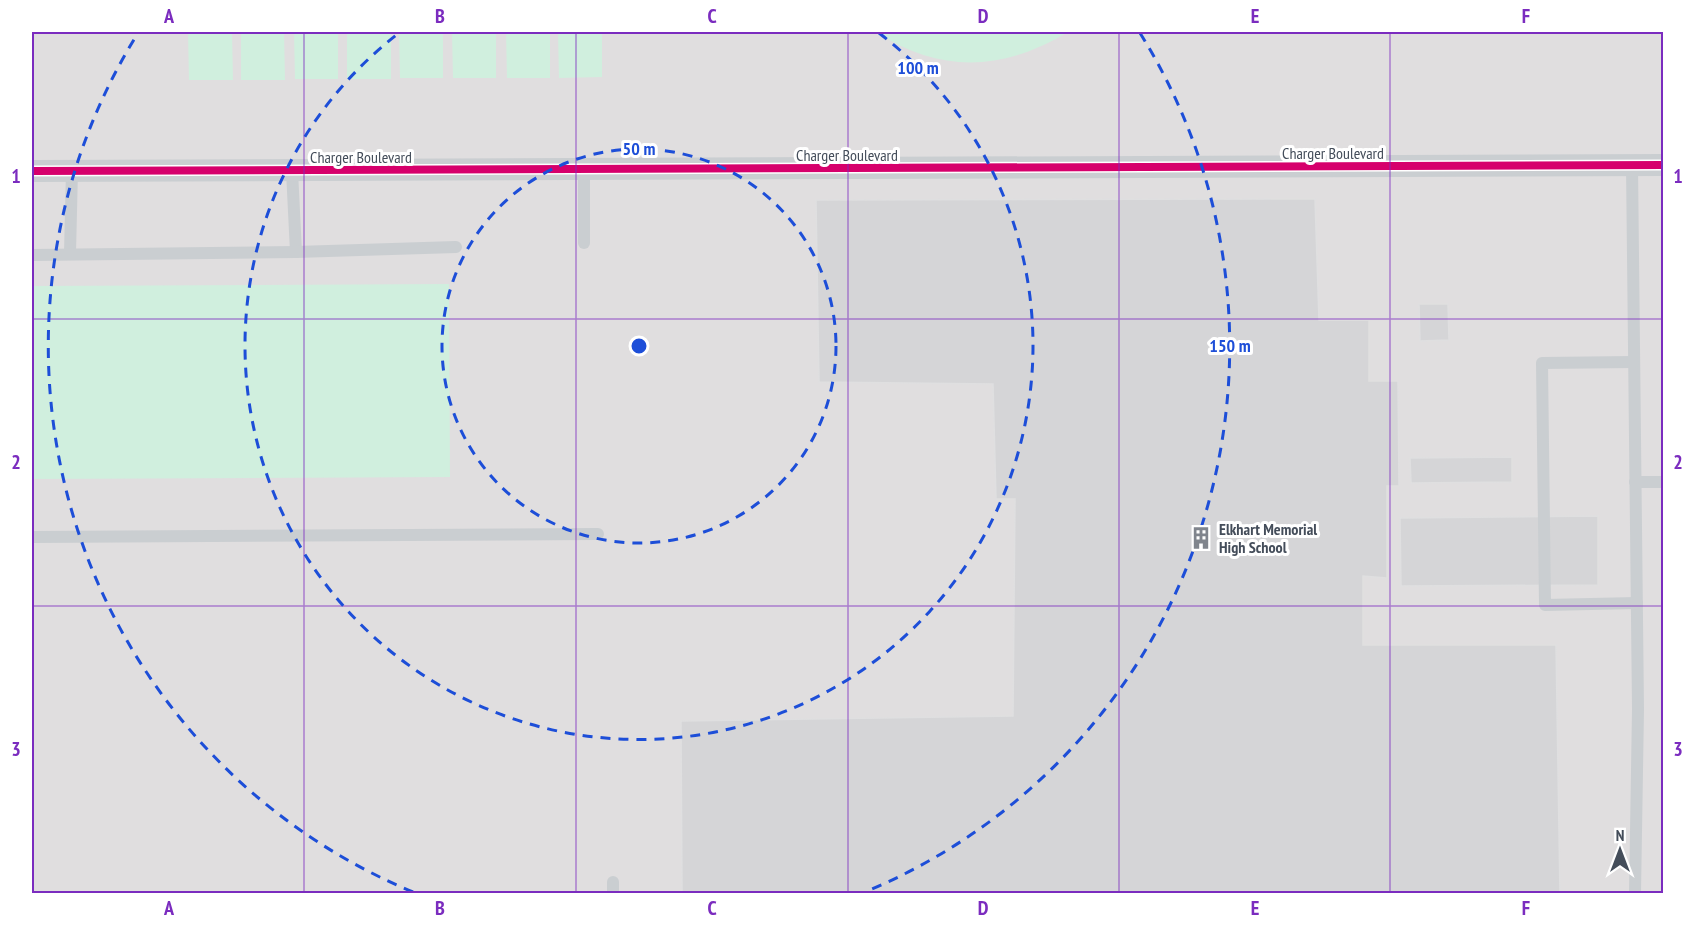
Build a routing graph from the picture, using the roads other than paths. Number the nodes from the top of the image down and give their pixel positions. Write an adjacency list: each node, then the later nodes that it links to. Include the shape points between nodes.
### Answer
1 (1632, 165): 2 (street, Charger Boulevard); 4 (street, Charger Boulevard); 12 (lane)
2 (1664, 165)
3 (72, 170): 5 (street, Charger Boulevard); 6 (street, Charger Boulevard); 10 (lane)
4 (584, 170): 6 (street, Charger Boulevard); 7 (lane)
5 (32, 171)
6 (292, 171): 9 (lane)
7 (584, 243)
8 (456, 247): 9 (lane)
9 (297, 252): 10 (lane)
10 (70, 253): 11 (lane)
11 (32, 255)
12 (1633, 362): 13 (lane); 17 (lane, via 1542,363 1545,605)
13 (1635, 482): 14 (lane); 17 (lane)
14 (1664, 482)
15 (598, 534): 16 (lane)
16 (32, 537)
17 (1637, 603): 18 (lane)
18 (1635, 894)

